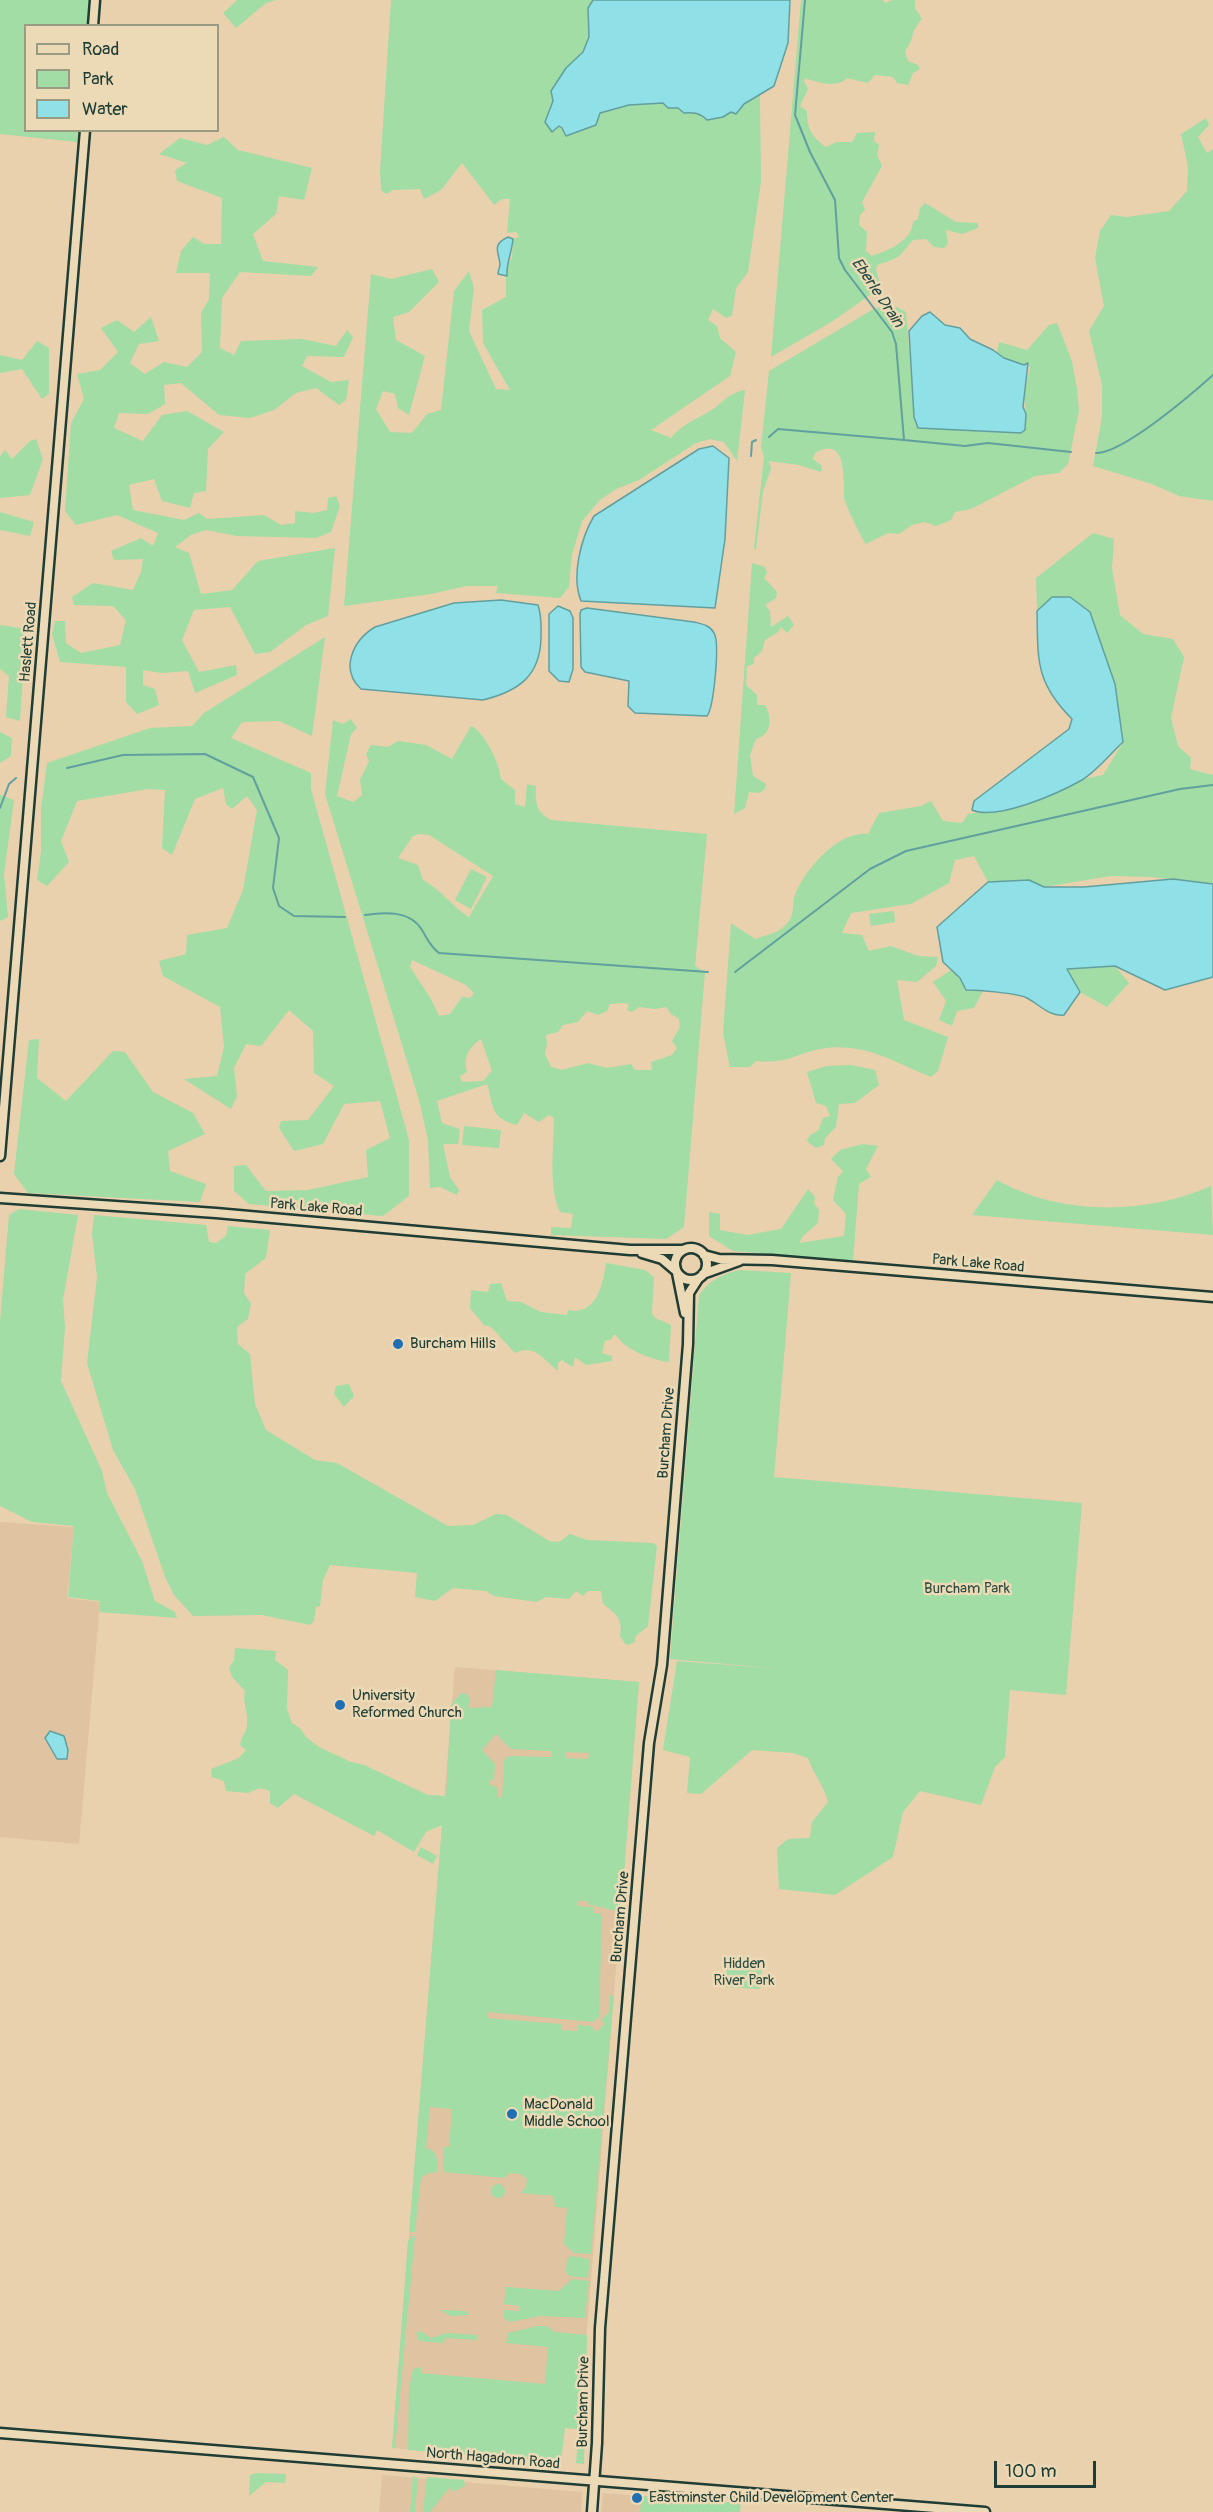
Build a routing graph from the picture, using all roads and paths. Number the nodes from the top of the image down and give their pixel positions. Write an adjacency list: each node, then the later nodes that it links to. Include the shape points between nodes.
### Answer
1 (95, 0): 2 (street)
2 (93, 24)
3 (85, 132): 4 (street, Haslett Road)
4 (0, 1156)
5 (0, 1198): 6 (street, Park Lake Road)
6 (630, 1250): 7 (street, Park Lake Road); 10 (street, Park Lake Road, via 662,1259)
7 (683, 1250): 8 (street, via 694,1248); 10 (street, via 675,1259)
8 (704, 1255): 9 (street, Park Lake Road); 11 (street, via 707,1266)
9 (741, 1260): 11 (street, Park Lake Road); 12 (street, Park Lake Road)
10 (676, 1271): 11 (street, via 688,1280); 13 (street, Burcham Drive)
11 (701, 1276): 13 (street, Burcham Drive, via 690,1288)
12 (1213, 1297)
13 (687, 1325): 15 (street, Burcham Drive, via 663,1653 649,1743 600,2328)
14 (0, 2433): 15 (street, North Hagadorn Road)
15 (595, 2481): 16 (street, Burcham Drive); 17 (street, North Hagadorn Road)
16 (592, 2512)
17 (985, 2512)

